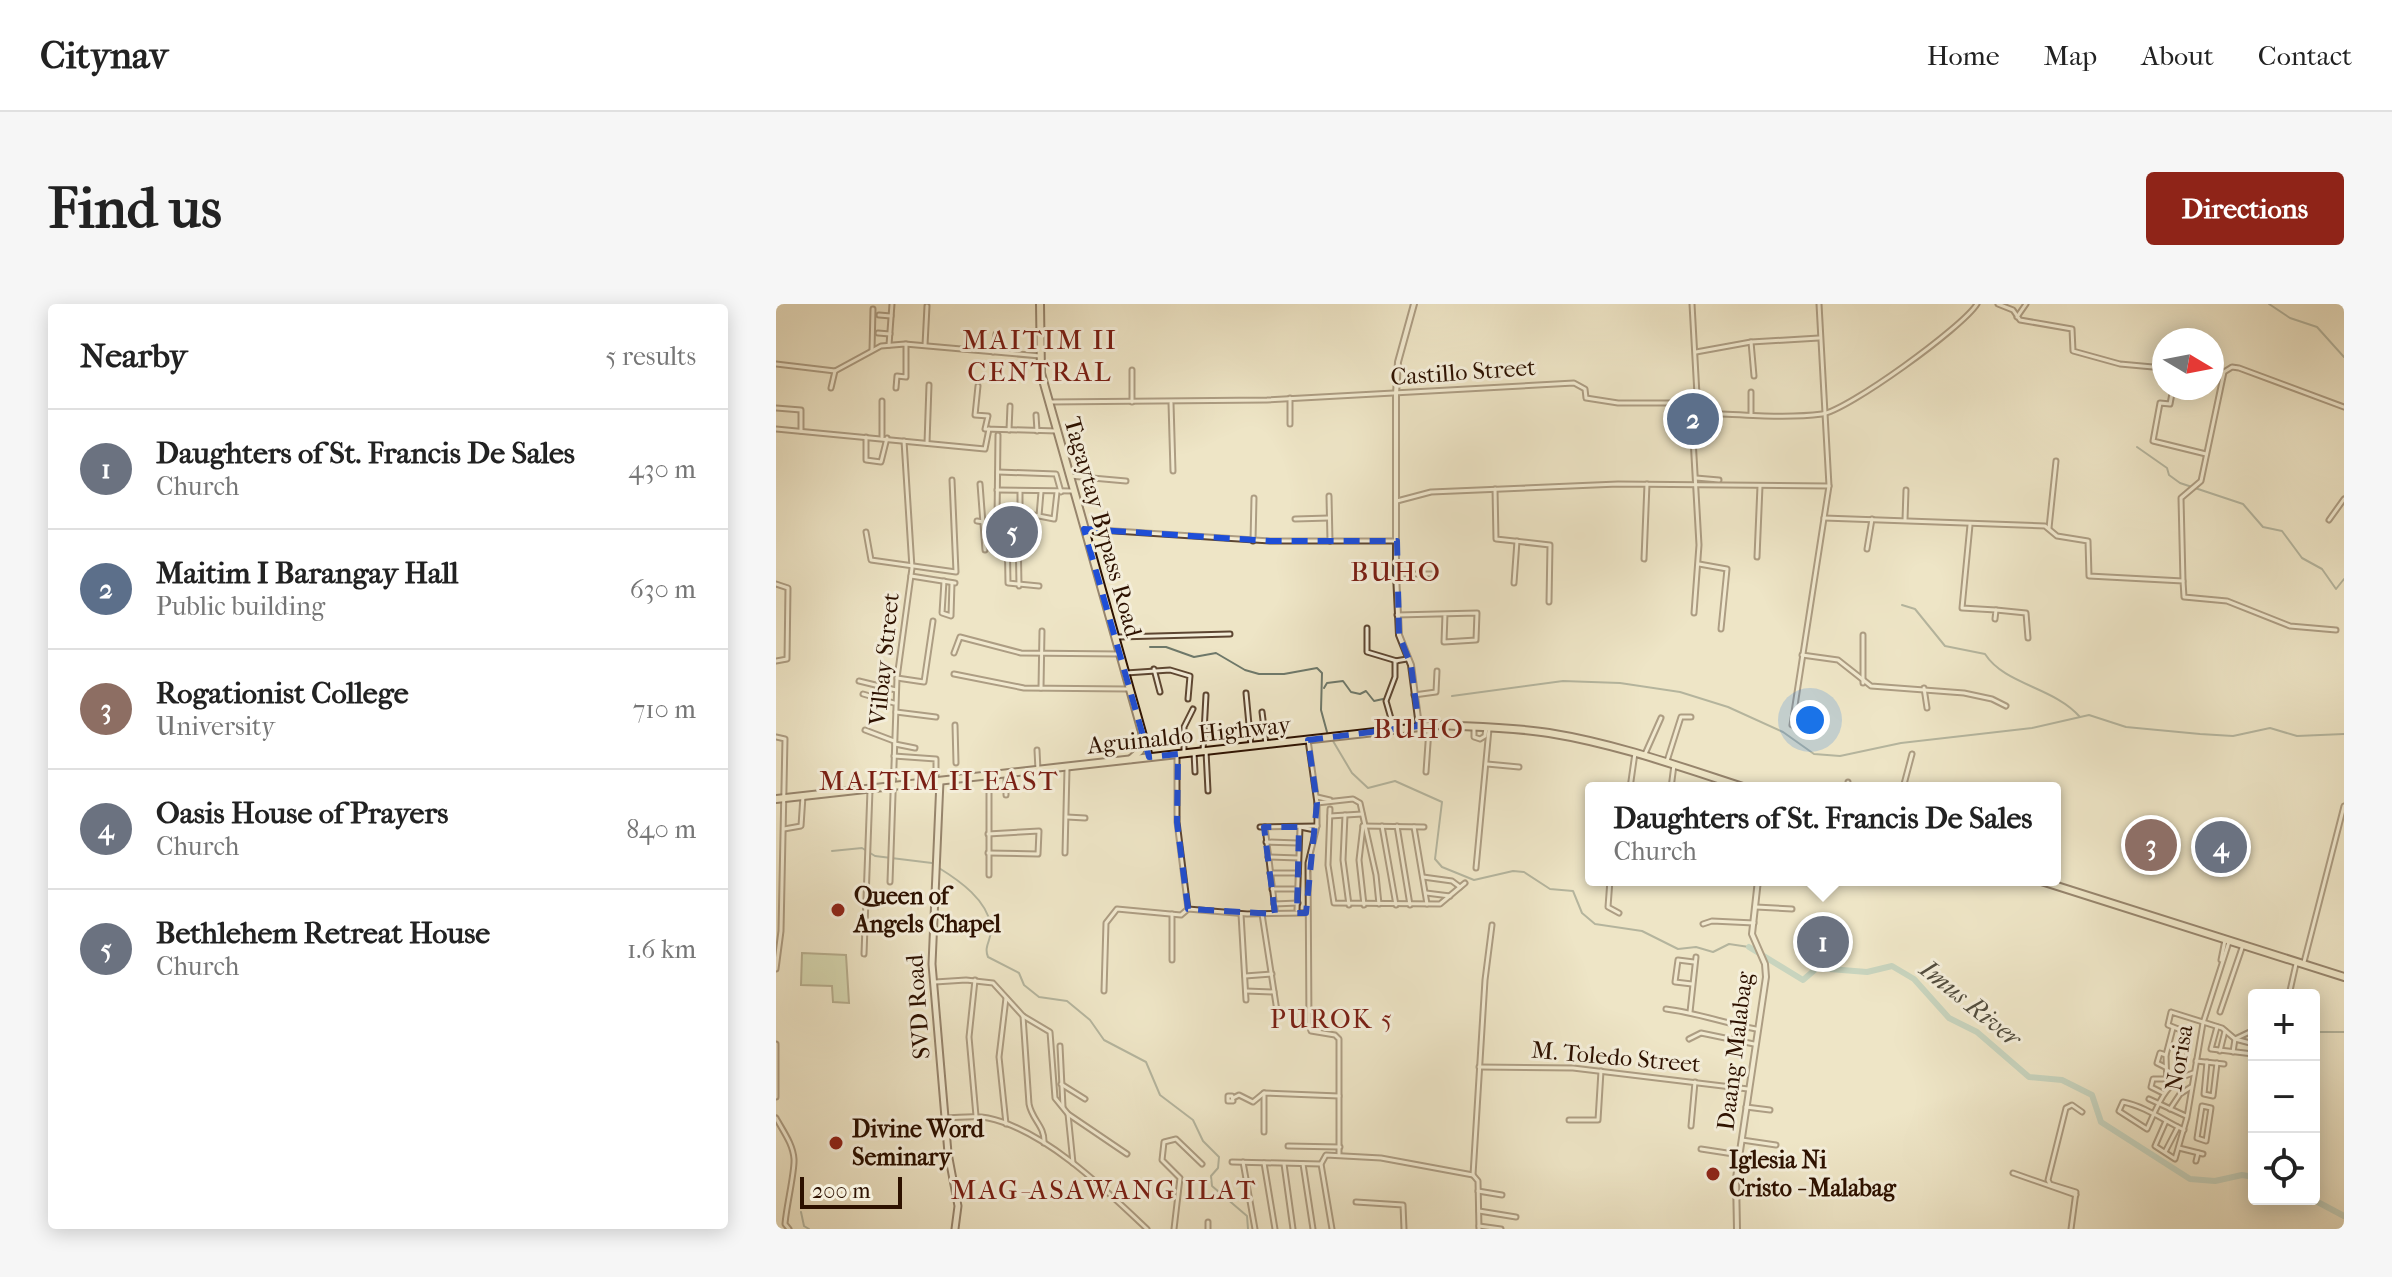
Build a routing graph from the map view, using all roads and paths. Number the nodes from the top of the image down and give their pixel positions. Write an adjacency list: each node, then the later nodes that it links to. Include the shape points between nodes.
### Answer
1 (892, 304): 12 (street)
2 (1040, 304): 25 (main road, Tagaytay Bypass Road)
3 (1414, 304): 37 (street, via 1398,362)
4 (1692, 304): 24 (street)
5 (1819, 304): 17 (street)
6 (1977, 304): 51 (street, via 1926,352)
7 (1998, 304): 13 (street)
8 (2026, 304): 13 (street)
9 (927, 306): 21 (street)
10 (873, 309): 22 (street)
11 (879, 315): 12 (street)
12 (891, 316): 15 (street)
13 (2017, 317): 27 (street, via 2072,329 2073,351)
14 (878, 333): 15 (street)
15 (890, 334): 20 (street)
16 (996, 334): 23 (street)
17 (1820, 338): 18 (street); 51 (street)
18 (1751, 342): 24 (street); 31 (street)
19 (906, 344): 20 (street); 21 (street); 35 (street, via 906,377 897,376)
20 (889, 345): 22 (street)
21 (925, 345): 23 (street)
22 (872, 350): 29 (street)
23 (993, 352): 25 (street)
24 (1696, 352): 45 (street)
25 (1040, 356): 43 (main road, Tagaytay Bypass Road)
26 (776, 364): 29 (street)
27 (2152, 367)
28 (1132, 370): 44 (street)
29 (835, 371): 34 (street)
30 (2224, 373): 47 (street, via 2239,368)
31 (1754, 376)
32 (929, 385): 64 (street)
33 (978, 386): 55 (street, via 975,415 988,416)
34 (831, 388)
35 (896, 388)
36 (1751, 392): 50 (street)
37 (1396, 394): 38 (street, Castillo Street); 45 (street, Castillo Street, via 1574,383 1585,389 1586,398); 89 (street)
38 (1290, 398): 42 (street, Castillo Street); 53 (street)
39 (2171, 400): 65 (street, via 2160,403 2153,441)
40 (2216, 400): 65 (street)
41 (882, 401): 62 (street)
42 (1171, 401): 44 (street, Castillo Street); 67 (street)
43 (1049, 402): 44 (street, Castillo Street); 59 (main road, Tagaytay Bypass Road)
44 (1132, 402)
45 (1698, 403): 49 (street)
46 (1010, 406): 56 (street)
47 (2344, 407)
48 (776, 408): 57 (street, via 801,410)
49 (1698, 413): 50 (street); 70 (street, via 1693,438)
50 (1751, 414): 51 (street)
51 (1825, 414): 78 (street)
52 (1036, 415): 58 (street)
53 (1290, 424)
54 (776, 429): 57 (street)
55 (989, 429): 56 (street); 64 (street, via 985,449)
56 (1009, 430): 58 (street)
57 (801, 431): 61 (street)
58 (1037, 431): 59 (street)
59 (1057, 431): 69 (main road, Tagaytay Bypass Road)
60 (998, 435): 68 (street)
61 (866, 436): 62 (street); 62 (street, via 866,460 881,462)
62 (884, 438): 63 (street)
63 (904, 441): 64 (street); 116 (street, Vilbay Street)
64 (927, 443)
65 (2206, 454): 121 (street, via 2201,481 2180,501)
66 (2056, 461): 104 (street)
67 (1173, 471)
68 (998, 472): 80 (street); 85 (street, via 1056,474)
69 (1069, 476): 73 (street); 82 (main road, Tagaytay Bypass Road)
70 (1696, 478): 72 (street); 76 (street)
71 (952, 480): 116 (street, via 957,571)
72 (1719, 480)
73 (1126, 481)
74 (980, 484): 101 (street)
75 (1647, 484): 76 (street); 79 (street); 114 (street)
76 (1697, 484): 77 (street); 115 (street)
77 (1760, 486): 78 (street); 113 (street)
78 (1829, 486): 94 (street)
79 (1495, 489): 89 (street, via 1431,492); 109 (street, via 1496,539)
80 (997, 490): 83 (street); 90 (street)
81 (1906, 490): 97 (street)
82 (1074, 491): 85 (street); 105 (main road, Tagaytay Bypass Road)
83 (1020, 492): 84 (street); 91 (street)
84 (1041, 492): 85 (street); 92 (street)
85 (1059, 492): 92 (street, via 1054,519)
86 (1329, 496): 93 (street)
87 (1254, 498): 107 (street)
88 (2344, 499): 98 (street)
89 (1397, 501): 108 (street)
90 (997, 507): 91 (street); 100 (street)
91 (1020, 512): 92 (street)
92 (1039, 516)
93 (1329, 518): 95 (street); 110 (street)
94 (1824, 518): 96 (street); 144 (street)
95 (1295, 519)
96 (1872, 519): 97 (street); 111 (street)
97 (1905, 520): 103 (street)
98 (2329, 520)
99 (977, 521): 101 (street)
100 (997, 521): 101 (street); 102 (street)
101 (984, 523): 112 (street)
102 (1007, 525): 124 (street, via 1008,583); 124 (street, via 1018,527)
103 (1970, 525): 104 (street); 127 (street, via 1962,608)
104 (2049, 528): 121 (street, via 2057,536 2088,541 2089,576)
105 (1084, 529): 107 (street); 139 (main road, Tagaytay Bypass Road)
106 (866, 532): 116 (street, via 868,559)
107 (1253, 541): 110 (street)
108 (1397, 541): 110 (street); 117 (street)
109 (1517, 541): 122 (street); 126 (street, via 1550,545)
110 (1330, 542)
111 (1867, 549)
112 (985, 550)
113 (1757, 557)
114 (1644, 559)
115 (1699, 564): 128 (street); 134 (street, via 1727,569)
116 (912, 568): 119 (street, Vilbay Street)
117 (1396, 574): 118 (street); 130 (street)
118 (1433, 574)
119 (911, 576): 120 (street); 152 (street, Vilbay Street)
120 (944, 581): 120 (street, via 954,583 951,616 942,613)
121 (2183, 581): 135 (street, via 2184,597 2227,601 2290,626)
122 (1514, 583)
123 (776, 584): 146 (street, via 788,588 787,659)
124 (1019, 586): 125 (street)
125 (1039, 586)
126 (1549, 602)
127 (1996, 610): 131 (street); 140 (street, via 2026,613)
128 (1694, 613)
129 (1445, 614): 129 (street, via 1477,613 1476,640 1444,642); 130 (street)
130 (1397, 615): 145 (street)
131 (1995, 619)
132 (933, 621): 152 (street, via 924,682)
133 (1367, 628): 147 (street, via 1367,652)
134 (1721, 629)
135 (2336, 630)
136 (1042, 631): 142 (street)
137 (1230, 634): 139 (street)
138 (1863, 635): 154 (street)
139 (1115, 636): 143 (main road, Tagaytay Bypass Road)
140 (2028, 638)
141 (954, 653): 142 (street, via 960,637)
142 (1042, 654): 143 (street); 155 (street)
143 (1120, 654): 150 (main road, Tagaytay Bypass Road)
144 (1802, 655): 154 (street, via 1838,660); 175 (street)
145 (1408, 659): 147 (street); 163 (street)
146 (776, 661)
147 (1397, 661): 180 (street, via 1386,701)
148 (1154, 669): 150 (street); 159 (street); 164 (street, via 1190,676)
149 (1437, 671): 163 (street, via 1436,692)
150 (1126, 673): 157 (main road, Tagaytay Bypass Road)
151 (954, 674): 155 (street)
152 (897, 678): 158 (street, Vilbay Street)
153 (859, 681): 158 (street)
154 (1863, 683): 156 (street)
155 (1041, 688): 157 (street)
156 (1924, 688): 166 (street, via 1977,695); 167 (street)
157 (1131, 689): 184 (main road, Tagaytay Bypass Road)
158 (896, 690): 165 (street, Vilbay Street)
159 (1160, 692)
160 (1246, 693): 189 (street)
161 (863, 694): 165 (street)
162 (1206, 695): 192 (street)
163 (1414, 695): 176 (street)
164 (1188, 699)
165 (895, 703): 169 (street, Vilbay Street)
166 (2006, 706)
167 (1927, 708)
168 (1193, 709): 194 (street)
169 (895, 712): 171 (street); 187 (street, Vilbay Street)
170 (1262, 712): 188 (street)
171 (936, 717)
172 (1691, 717): 203 (street, via 1681,717)
173 (1661, 718): 198 (street)
174 (955, 725): 201 (street)
175 (1792, 725)
176 (1419, 726): 177 (main road, Aguinaldo Highway); 180 (main road, Aguinaldo Highway)
177 (1453, 726): 178 (main road, Aguinaldo Highway); 181 (main road, Aguinaldo Highway)
178 (1474, 727): 179 (main road, Aguinaldo Highway); 179 (street, via 1474,737 1480,739)
179 (1487, 727): 195 (main road, Aguinaldo Highway, via 1559,735); 202 (street)
180 (1394, 729): 183 (main road, Aguinaldo Highway)
181 (1429, 729): 183 (main road, Aguinaldo Highway); 208 (street)
182 (865, 730): 187 (street)
183 (1368, 733): 186 (main road, Aguinaldo Highway)
184 (1143, 735): 199 (main road, Tagaytay Bypass Road); 200 (main road, via 1140,751)
185 (776, 737): 221 (street, via 785,739)
186 (1308, 740): 188 (main road, Aguinaldo Highway); 222 (street)
187 (894, 743): 190 (street); 197 (street, Vilbay Street)
188 (1266, 745): 189 (main road, Aguinaldo Highway)
189 (1251, 746): 192 (main road, Aguinaldo Highway)
190 (915, 748)
191 (1037, 750): 206 (street)
192 (1205, 751): 193 (main road, Aguinaldo Highway); 218 (street)
193 (1194, 752): 194 (main road, Aguinaldo Highway); 207 (street)
194 (1180, 753): 199 (main road, Aguinaldo Highway); 268 (street, via 1177,822)
195 (1635, 753): 198 (main road, Aguinaldo Highway); 212 (street)
196 (1912, 754): 215 (street)
197 (893, 756): 211 (street, via 936,759); 216 (street, Vilbay Street)
198 (1645, 756): 203 (main road, Aguinaldo Highway)
199 (1149, 757): 200 (main road, Aguinaldo Highway)
200 (1131, 759): 204 (main road, Aguinaldo Highway)
201 (956, 763)
202 (1486, 764): 205 (street); 245 (street)
203 (1670, 764): 213 (street); 214 (main road, Aguinaldo Highway)
204 (1067, 767): 206 (main road, Aguinaldo Highway); 228 (street)
205 (1519, 767)
206 (1038, 770): 209 (main road, Aguinaldo Highway)
207 (1195, 772)
208 (1426, 772)
209 (1006, 773): 210 (main road, Aguinaldo Highway); 219 (street)
210 (989, 775): 211 (main road, Aguinaldo Highway); 238 (street)
211 (938, 781): 216 (main road, Aguinaldo Highway); 290 (main road, SVD Road)
212 (1631, 782)
213 (1671, 782)
214 (1727, 782)
215 (1905, 782)
216 (892, 786): 217 (main road, Aguinaldo Highway); 250 (street, Vilbay Street)
217 (870, 789): 220 (main road, Aguinaldo Highway); 282 (street)
218 (1208, 791)
219 (1006, 795)
220 (803, 796): 221 (main road, Aguinaldo Highway); 237 (street, via 801,826)
221 (780, 799): 237 (street)
222 (1317, 800): 225 (street, via 1356,800); 236 (street)
223 (2344, 806): 284 (street)
224 (1330, 809): 227 (street)
225 (1362, 814): 226 (street); 230 (street)
226 (1345, 815): 227 (street); 262 (street)
227 (1330, 816): 262 (street, via 1332,901)
228 (1067, 817): 229 (street); 241 (street, via 1066,850)
229 (1085, 818)
230 (1363, 826): 231 (street); 263 (street); 266 (street, via 1359,860)
231 (1382, 826): 232 (street); 264 (street)
232 (1397, 826): 234 (street); 265 (street)
233 (1300, 827): 236 (street); 239 (street, via 1263,827); 240 (street)
234 (1414, 827): 235 (street); 249 (street)
235 (1424, 827)
236 (1316, 828): 271 (street, via 1309,850)
237 (783, 829): 273 (street)
238 (988, 834): 242 (street); 242 (street, via 1039,831 1038,854)
239 (1266, 842): 240 (street); 243 (street)
240 (1299, 843): 244 (street)
241 (1058, 848)
242 (988, 853): 248 (street)
243 (1268, 857): 244 (street); 246 (street)
244 (1298, 858): 247 (street)
245 (1476, 868)
246 (1270, 873): 247 (street); 256 (street)
247 (1298, 873): 257 (street)
248 (989, 875)
249 (1423, 877): 255 (street); 258 (street)
250 (890, 882)
251 (1465, 883): 255 (street)
252 (1610, 886): 272 (street, via 1608,907)
253 (1757, 886): 267 (street, Daang Malabag)
254 (2057, 886): 280 (main road)
255 (1460, 887): 259 (street)
256 (1272, 889): 257 (street); 260 (street, via 1275,907)
257 (1298, 889): 260 (street)
258 (1426, 893): 259 (street); 261 (street)
259 (1452, 896): 261 (street)
260 (1298, 903): 270 (street)
261 (1427, 904): 265 (street)
262 (1349, 905): 266 (street)
263 (1379, 905): 264 (street); 266 (street)
264 (1396, 905): 265 (street)
265 (1410, 905)
266 (1364, 906)
267 (1755, 907): 269 (street); 277 (street, Daang Malabag)
268 (1188, 909): 274 (street, via 1186,914); 275 (street)
269 (1792, 909)
270 (1297, 910)
271 (1306, 913): 276 (street); 335 (street, via 1309,1028 1339,1039)
272 (1619, 913)
273 (779, 914): 285 (street)
274 (1172, 914): 283 (street); 293 (street, via 1111,912 1105,933)
275 (1241, 914): 276 (street); 287 (street)
276 (1262, 914): 286 (street)
277 (1754, 923): 278 (street); 306 (street, Daang Malabag, via 1766,977)
278 (1703, 924)
279 (1492, 925): 323 (street)
280 (2227, 940): 281 (main road); 303 (street, Norisa)
281 (2243, 945): 284 (main road); 301 (street)
282 (864, 954)
283 (1172, 960)
284 (2300, 963): 288 (main road); 292 (street)
285 (776, 969)
286 (1272, 974): 287 (street); 295 (street)
287 (1245, 976): 294 (street)
288 (2344, 977)
289 (975, 980): 290 (street); 296 (street, via 993,983); 348 (street, via 969,1037)
290 (933, 982): 351 (main road, SVD Road)
291 (1692, 984): 291 (street, via 1695,959 1679,960 1675,982); 300 (street)
292 (2291, 989)
293 (1104, 991)
294 (1245, 991): 295 (street); 297 (street)
295 (1274, 992): 299 (street)
296 (1006, 998): 302 (street); 354 (street, via 999,1057)
297 (1246, 1000)
298 (1666, 1009): 300 (street)
299 (1277, 1011)
300 (1690, 1012): 306 (street)
301 (2220, 1012)
302 (1023, 1016): 341 (street, via 1050,1032 1055,1098); 361 (street, via 1029,1104 1044,1130)
303 (2203, 1023): 304 (street); 305 (street, via 2171,1012 2168,1025); 319 (street, Norisa)
304 (2217, 1027): 307 (street); 315 (street, via 2211,1049)
305 (2173, 1028): 318 (street); 327 (street, via 2186,1032)
306 (1756, 1029): 313 (street, Daang Malabag)
307 (2226, 1031): 310 (street); 315 (street)
308 (2248, 1033): 310 (street)
309 (1689, 1039): 313 (street, via 1701,1033)
310 (2235, 1039): 311 (street); 316 (street)
311 (2248, 1042)
312 (776, 1044): 336 (street)
313 (1754, 1044): 332 (street, Daang Malabag)
314 (1060, 1046): 330 (street)
315 (2220, 1051): 316 (street)
316 (2233, 1052): 317 (street)
317 (2248, 1054)
318 (2166, 1055): 324 (street); 324 (street, via 2160,1053 2157,1063)
319 (2195, 1061): 320 (street); 326 (street, Norisa)
320 (2207, 1062): 321 (street); 321 (street, via 2204,1094 2213,1096)
321 (2217, 1063): 322 (street)
322 (2224, 1064)
323 (1479, 1067): 325 (street, M. Toledo Street); 381 (street)
324 (2165, 1067): 328 (street)
325 (1601, 1071): 329 (street, M. Toledo Street); 352 (street, via 1598,1120)
326 (2193, 1073): 327 (street); 331 (street, Norisa)
327 (2180, 1078): 333 (street)
328 (2164, 1080): 333 (street); 333 (street, via 2153,1079 2151,1087)
329 (1695, 1081): 332 (street, M. Toledo Street); 355 (street)
330 (1061, 1084): 338 (street); 341 (street)
331 (2191, 1087): 343 (street); 349 (street, Norisa)
332 (1748, 1089): 342 (street, Daang Malabag)
333 (2165, 1091): 340 (street)
334 (1264, 1093): 335 (street); 337 (street, via 1253,1102 1239,1095); 357 (street)
335 (1339, 1096): 364 (street)
336 (776, 1097)
337 (1233, 1098)
338 (1085, 1099)
339 (2149, 1099): 340 (street)
340 (2158, 1103): 343 (street); 347 (street)
341 (1063, 1107): 346 (street)
342 (1746, 1107): 344 (street); 360 (street, Daang Malabag)
343 (2170, 1109): 349 (street)
344 (1770, 1110)
345 (2082, 1112): 384 (street, via 2072,1105 2066,1108 2048,1180)
346 (1068, 1114): 368 (street); 374 (street)
347 (2154, 1115): 347 (street, via 2147,1129 2119,1111 2123,1102); 353 (street)
348 (976, 1117): 351 (street); 354 (street)
349 (2187, 1117): 358 (street, Norisa)
350 (776, 1118): 391 (street, via 794,1159 785,1224)
351 (944, 1118): 392 (main road, SVD Road, via 958,1206)
352 (1569, 1120)
353 (2166, 1121): 356 (street); 367 (street, via 2155,1144)
354 (1006, 1124): 361 (street)
355 (1691, 1126)
356 (2178, 1127): 358 (street); 367 (street)
357 (1264, 1132)
358 (2184, 1132): 359 (street); 365 (street, Norisa)
359 (2197, 1137): 359 (street, via 2206,1141 2211,1108 2202,1106)
360 (1742, 1140): 362 (street); 370 (street, Daang Malabag)
361 (1044, 1144): 374 (street)
362 (1776, 1145)
363 (1288, 1146): 364 (street)
364 (1340, 1147): 369 (street)
365 (2179, 1148): 367 (street, Norisa, via 2175,1159); 371 (street, via 2200,1154)
366 (1701, 1149): 370 (street)
367 (2165, 1153)
368 (1127, 1154)
369 (1339, 1154): 379 (street, via 1326,1155); 381 (street)
370 (1740, 1155): 402 (street, Daang Malabag, via 1734,1204)
371 (2196, 1161)
372 (1232, 1162): 373 (street)
373 (1243, 1162): 375 (street); 395 (street)
374 (1073, 1163): 390 (street)
375 (1264, 1163): 377 (street); 396 (street)
376 (1202, 1164): 393 (street, via 1176,1139 1164,1142 1162,1160 1180,1178)
377 (1284, 1164): 378 (street); 397 (street)
378 (1303, 1164): 379 (street); 398 (street)
379 (1321, 1164): 399 (street)
380 (2013, 1173): 384 (street)
381 (1473, 1175): 382 (street)
382 (1478, 1191): 383 (street); 386 (street)
383 (1502, 1195)
384 (2076, 1195): 403 (street)
385 (1356, 1202): 400 (street, via 1402,1204)
386 (1479, 1211): 387 (street); 389 (street)
387 (1516, 1217)
388 (1208, 1222): 394 (street)
389 (1479, 1227): 401 (street)
390 (1143, 1228)
391 (789, 1229)
392 (955, 1229)
393 (1174, 1229)
394 (1208, 1229)
395 (1255, 1229)
396 (1275, 1229)
397 (1293, 1229)
398 (1313, 1229)
399 (1332, 1229)
400 (1404, 1229)
401 (1501, 1229)
402 (1737, 1229)
403 (2071, 1229)

